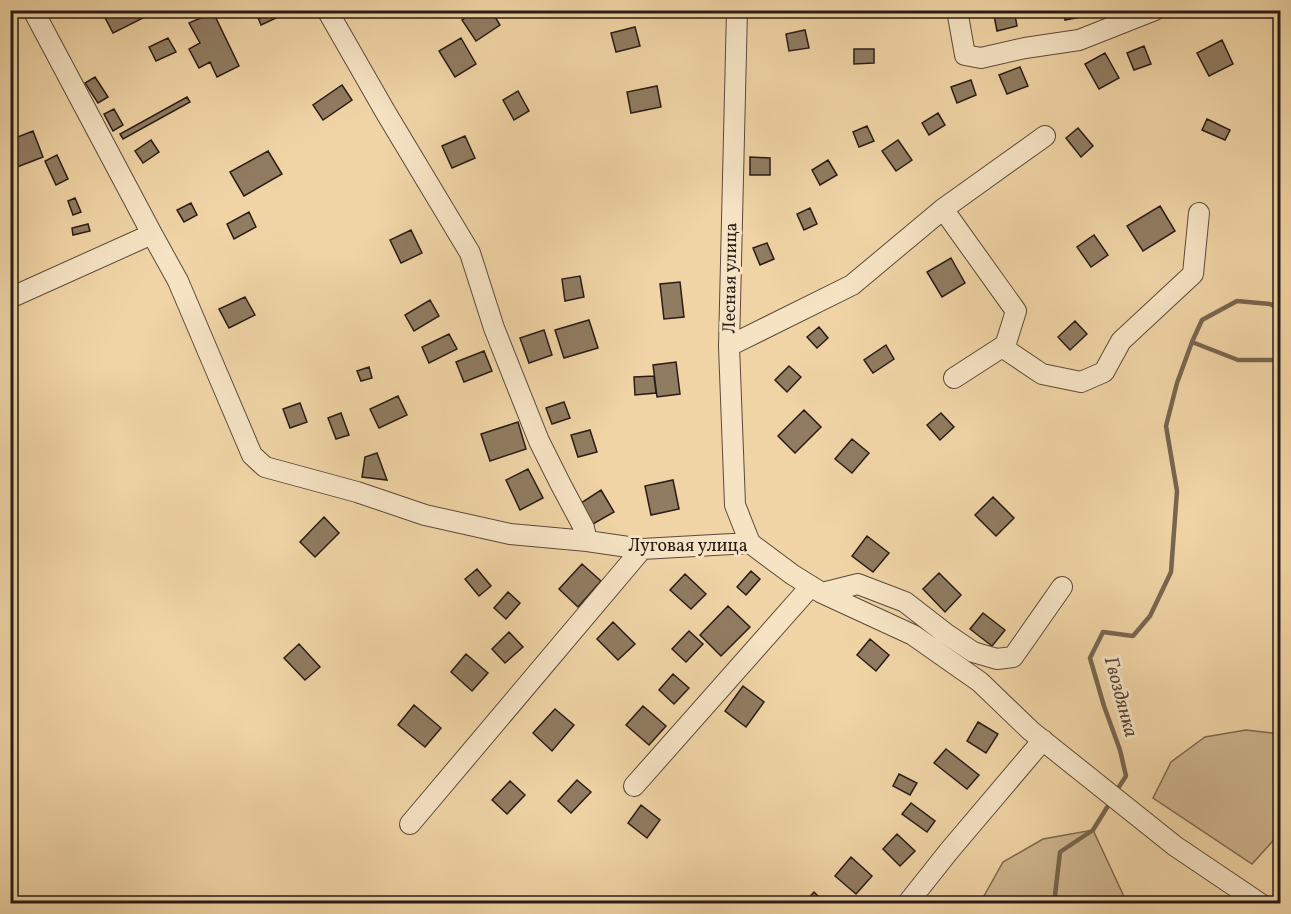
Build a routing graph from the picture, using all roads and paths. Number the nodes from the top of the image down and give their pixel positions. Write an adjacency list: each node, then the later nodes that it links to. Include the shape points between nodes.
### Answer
1 (33, 10): 9 (street, Луговая улица)
2 (327, 10): 14 (street, via 470,253 494,328 539,441)
3 (737, 10): 11 (street, Лесная улица)
4 (957, 10): 5 (street, via 965,55 981,58 1079,40)
5 (1155, 10)
6 (1046, 136): 7 (street)
7 (943, 209): 11 (street, via 852,285); 12 (street, via 1016,311)
8 (1199, 213): 12 (street, via 1193,274 1121,341 1104,372 1081,382 1042,374)
9 (152, 234): 10 (street); 14 (street, Луговая улица, via 178,281 252,455 265,467 424,515 510,534)
10 (10, 298)
11 (729, 346): 15 (street, Лесная улица, via 735,505)
12 (1002, 347): 13 (street)
13 (954, 378)
14 (587, 541): 16 (street, Луговая улица)
15 (750, 543): 16 (street, Луговая улица); 18 (street, Луговая улица)
16 (642, 549): 21 (street)
17 (1062, 587): 18 (street, via 1013,657 997,659 974,652 905,602 858,584)
18 (816, 590): 19 (street, Луговая улица, via 913,635 980,682); 20 (street)
19 (1043, 740): 22 (street); 23 (street, Луговая улица, via 1175,846)
20 (634, 786)
21 (410, 824)
22 (908, 903)
23 (1261, 903)

